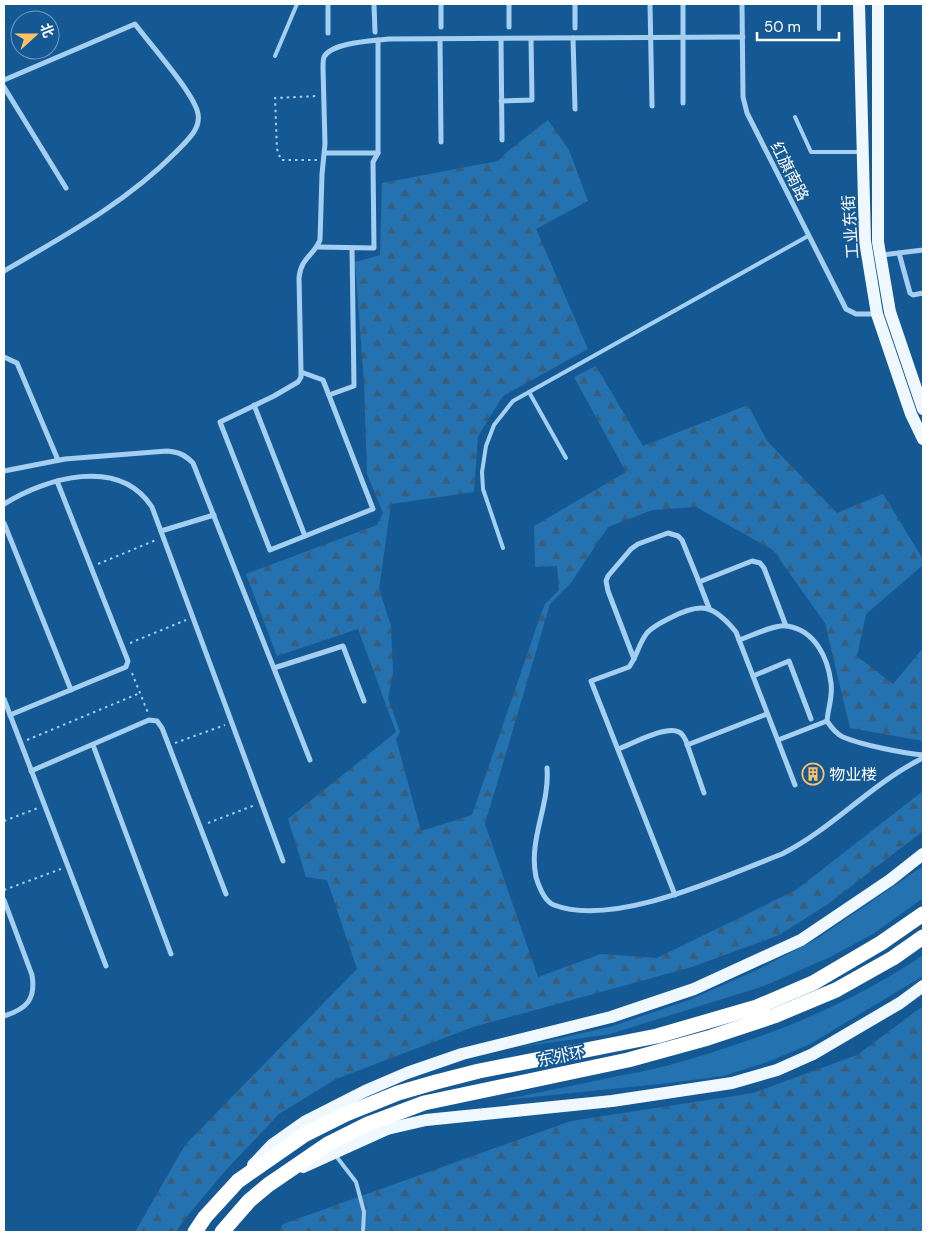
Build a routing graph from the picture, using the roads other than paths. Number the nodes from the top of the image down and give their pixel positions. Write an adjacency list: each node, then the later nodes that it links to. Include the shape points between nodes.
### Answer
1 (297, 4): 27 (lane)
2 (328, 4): 18 (street)
3 (374, 4): 17 (street)
4 (441, 4): 13 (street)
5 (509, 4): 14 (street)
6 (575, 4): 15 (street)
7 (650, 4): 22 (street)
8 (683, 4): 19 (street)
9 (742, 4): 20 (street, 红旗南路)
10 (819, 4): 16 (lane)
11 (859, 4): 37 (main road, 工业东街)
12 (878, 4): 46 (main road, 工业东街, via 878,242)
13 (442, 27)
14 (510, 27)
15 (575, 28)
16 (819, 29)
17 (375, 32)
18 (328, 33)
19 (683, 37): 20 (street); 22 (street); 31 (street)
20 (743, 37): 41 (street, 红旗南路, via 743,97 747,113)
21 (573, 38): 22 (street); 25 (street); 33 (street)
22 (651, 38): 32 (street)
23 (440, 39): 24 (street); 26 (street); 36 (street)
24 (501, 39): 25 (street); 30 (street)
25 (531, 39): 30 (street, via 532,100)
26 (378, 40): 38 (street, via 339,46 324,57); 39 (street)
27 (275, 56)
28 (4, 80): 47 (street, via 135,24 192,98 199,116 193,134 139,186 66,236)
29 (4, 87): 40 (street)
30 (501, 101): 35 (street)
31 (682, 103)
32 (652, 106)
33 (575, 109)
34 (795, 117): 37 (lane, via 811,152)
35 (502, 140)
36 (441, 142)
37 (863, 152): 49 (main road, 工业东街, via 865,241)
38 (325, 153): 39 (street); 42 (street)
39 (378, 153): 43 (street, via 373,162 374,248)
40 (66, 188)
41 (808, 236): 49 (street, 红旗南路, via 846,309 856,314); 52 (lane)
42 (317, 248): 43 (street); 51 (street, via 300,268)
43 (352, 248): 53 (street, via 354,386)
44 (923, 250): 45 (street)
45 (899, 253): 46 (street); 48 (street, via 910,293)
46 (881, 255): 55 (main road, 工业东街, via 890,312)
47 (4, 271)
48 (923, 293)
49 (877, 314): 56 (main road, 工业东街, via 911,414)
50 (4, 357): 58 (street, via 16,363)
51 (301, 372): 53 (street, via 323,380); 54 (street, via 298,382)
52 (529, 392): 57 (lane); 66 (lane, via 513,400 494,425 486,446 483,489)
53 (329, 395): 65 (street, via 373,509)
54 (254, 405): 65 (street); 65 (street, via 220,422 270,550)
55 (923, 409)
56 (923, 439)
57 (566, 458)
58 (58, 460): 59 (street); 62 (street, via 177,452 193,463)
59 (4, 471)
60 (57, 481): 61 (street); 64 (street, via 94,477 114,479 132,486 152,507); 74 (street, via 128,662 126,667)
61 (4, 504)
62 (214, 515): 64 (street); 72 (street)
63 (4, 523): 74 (street)
64 (160, 531): 92 (street)
65 (306, 536)
66 (503, 548)
67 (699, 582): 68 (street); 69 (street, via 752,562 760,563); 71 (street, via 682,540 668,533 631,549 608,576 608,592)
68 (709, 608): 70 (street, via 729,623); 71 (street, via 685,611 655,626 638,647)
69 (786, 626): 70 (street); 80 (street, via 812,637 826,661 831,684)
70 (739, 640): 73 (street)
71 (634, 659): 84 (street, via 629,667 591,681)
72 (274, 668): 76 (street, via 343,646); 86 (street)
73 (753, 676): 77 (street); 79 (street, via 790,661)
74 (71, 690): 78 (street)
75 (4, 699): 78 (street)
76 (364, 701)
77 (767, 714): 81 (street); 83 (street)
78 (10, 715): 88 (street)
79 (811, 719)
80 (827, 721): 81 (street); 85 (street, via 842,737)
81 (778, 740): 89 (street)
82 (92, 745): 88 (street); 93 (street, via 157,721); 98 (street)
83 (687, 745): 84 (street, via 683,734 670,730); 90 (street)
84 (618, 749): 94 (street)
85 (923, 756): 94 (street, via 792,849)
86 (310, 760)
87 (547, 768): 94 (street, via 548,782 533,857 536,878 544,896 553,904 581,910 608,910)
88 (31, 771): 99 (street)
89 (795, 785)
90 (704, 793)
91 (923, 854): 103 (main road, via 800,940 694,989 611,1017 462,1054 365,1091 306,1121 272,1145)
92 (283, 861)
93 (226, 894)
94 (675, 895)
95 (4, 900): 101 (street, via 34,986 31,999 22,1008)
96 (923, 914): 103 (highway, via 813,983 758,1007 657,1036 479,1072 398,1093 304,1135)
97 (923, 937): 104 (highway, 东外环, via 836,990 774,1016 628,1060 424,1103 368,1124 328,1144)
98 (171, 954)
99 (106, 966)
100 (923, 986): 102 (main road, via 813,1054 750,1078 612,1101 426,1120 387,1129)
101 (4, 1016)
102 (333, 1152): 104 (main road); 109 (lane, via 356,1182 364,1212)
103 (238, 1181): 106 (highway)
104 (268, 1185): 105 (highway, 东外环)
105 (249, 1202): 107 (highway, 东外环); 108 (main road)
106 (195, 1232)
107 (222, 1232)
108 (230, 1232)
109 (363, 1232)

